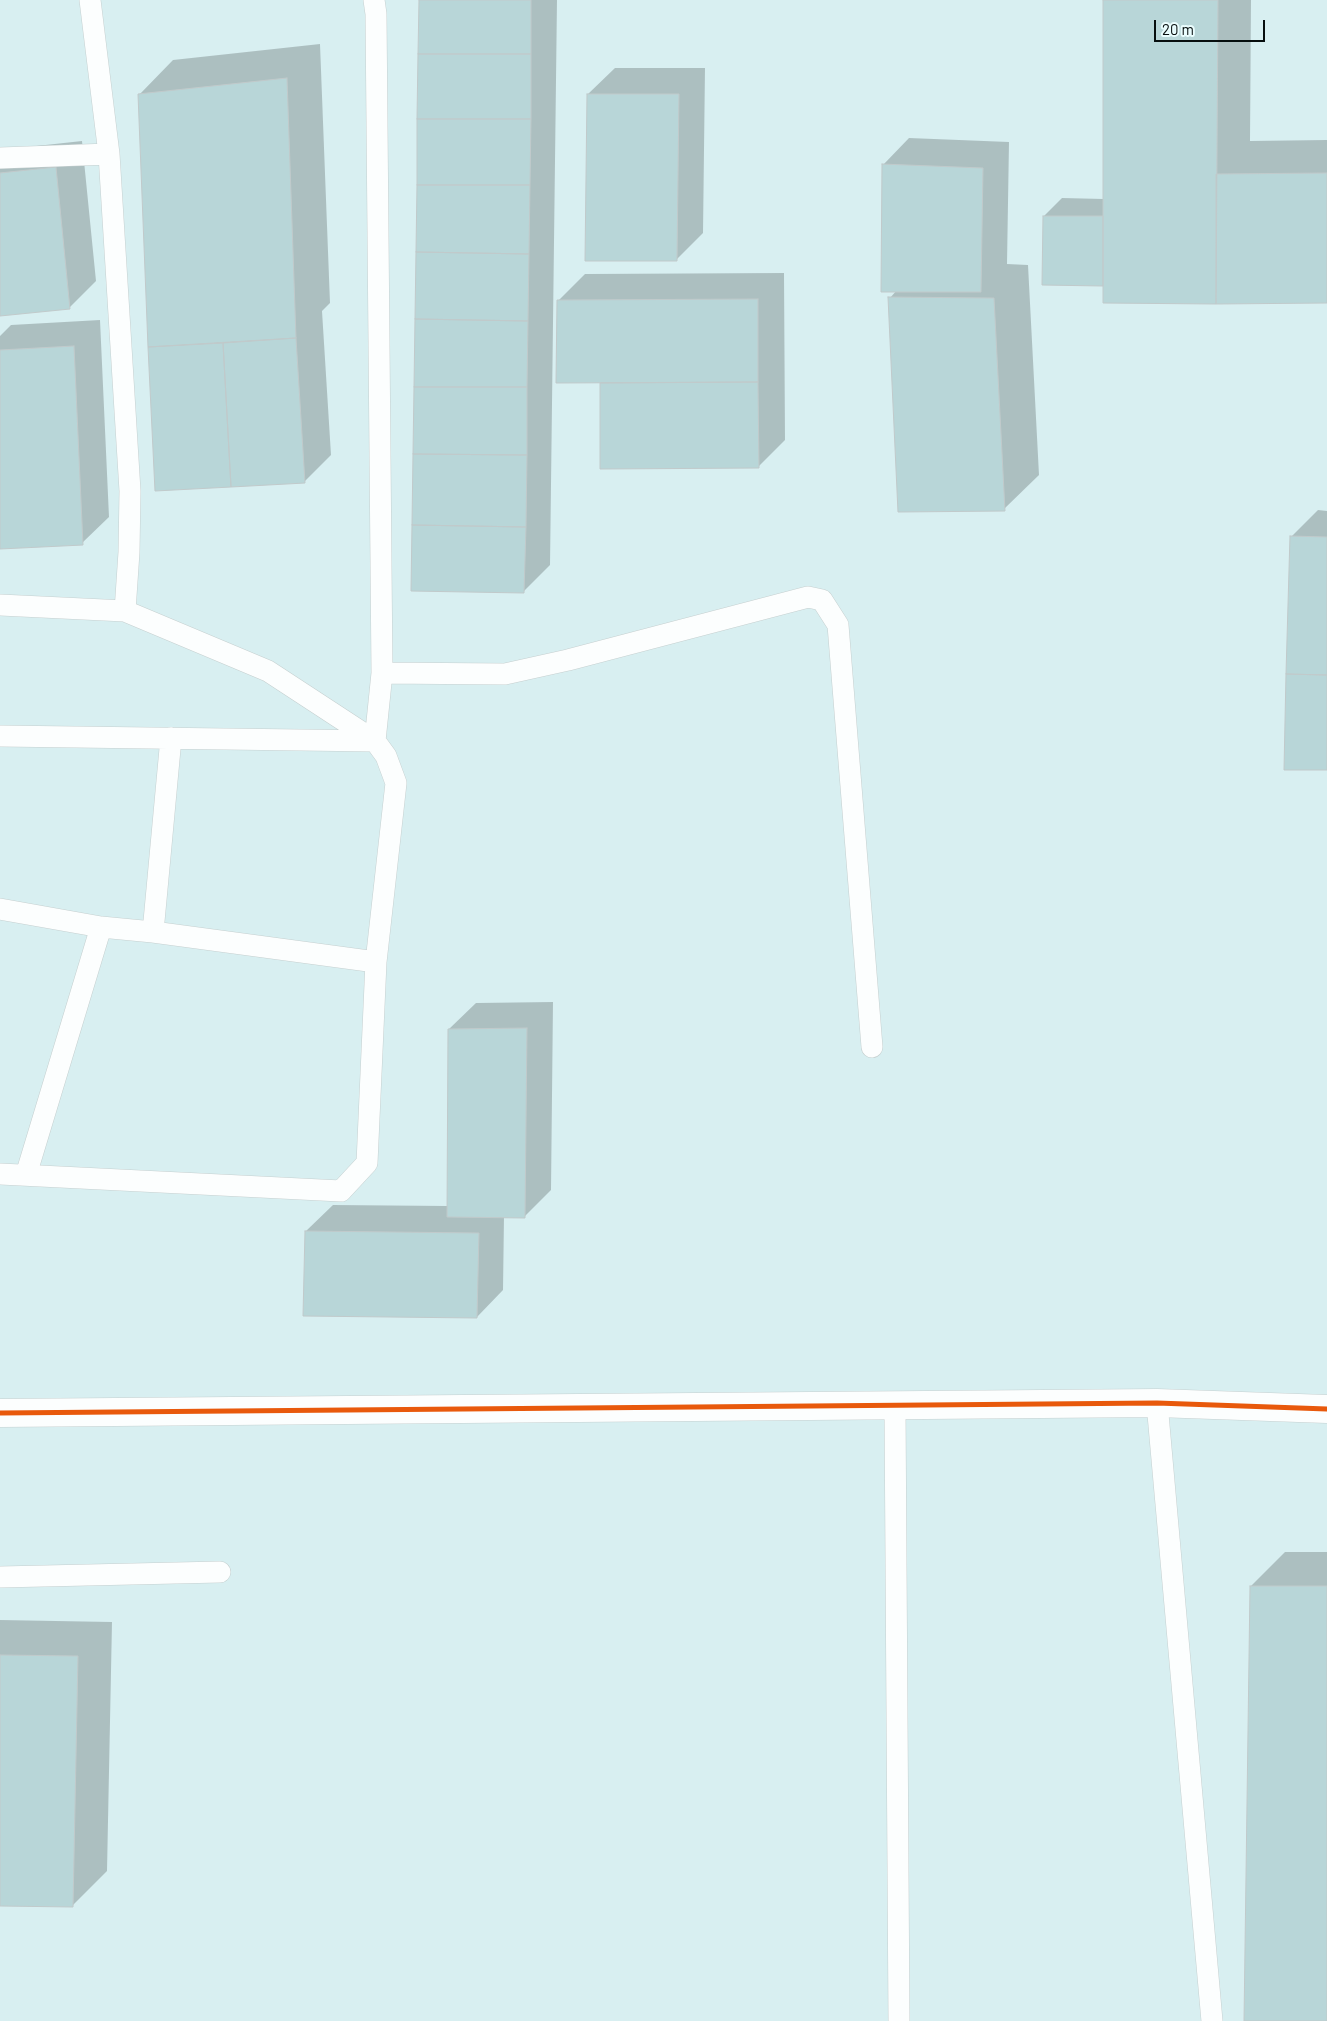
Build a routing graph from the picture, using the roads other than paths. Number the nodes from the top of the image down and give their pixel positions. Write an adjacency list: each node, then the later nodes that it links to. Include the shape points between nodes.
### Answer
1 (90, 0): 3 (lane)
2 (374, 0): 7 (lane)
3 (109, 154): 4 (lane); 6 (lane, via 130,491)
4 (0, 158)
5 (0, 605): 6 (lane)
6 (126, 611): 10 (lane, via 268,671)
7 (382, 672): 10 (lane); 15 (lane, via 505,674 808,598 822,600 838,625)
8 (0, 736): 9 (lane)
9 (171, 738): 10 (lane); 13 (lane)
10 (374, 741): 14 (lane, via 386,756 396,783)
11 (0, 909): 12 (lane)
12 (101, 927): 13 (lane); 17 (lane)
13 (153, 932): 14 (lane)
14 (376, 962): 17 (lane, via 368,1163 341,1191)
15 (872, 1047)
16 (0, 1174): 17 (lane)
17 (26, 1175)
18 (1157, 1403): 19 (street); 20 (street); 25 (lane)
19 (895, 1407): 21 (street); 24 (lane)
20 (1327, 1410)
21 (0, 1413)
22 (220, 1572): 23 (lane)
23 (0, 1577)
24 (899, 2021)
25 (1212, 2021)

